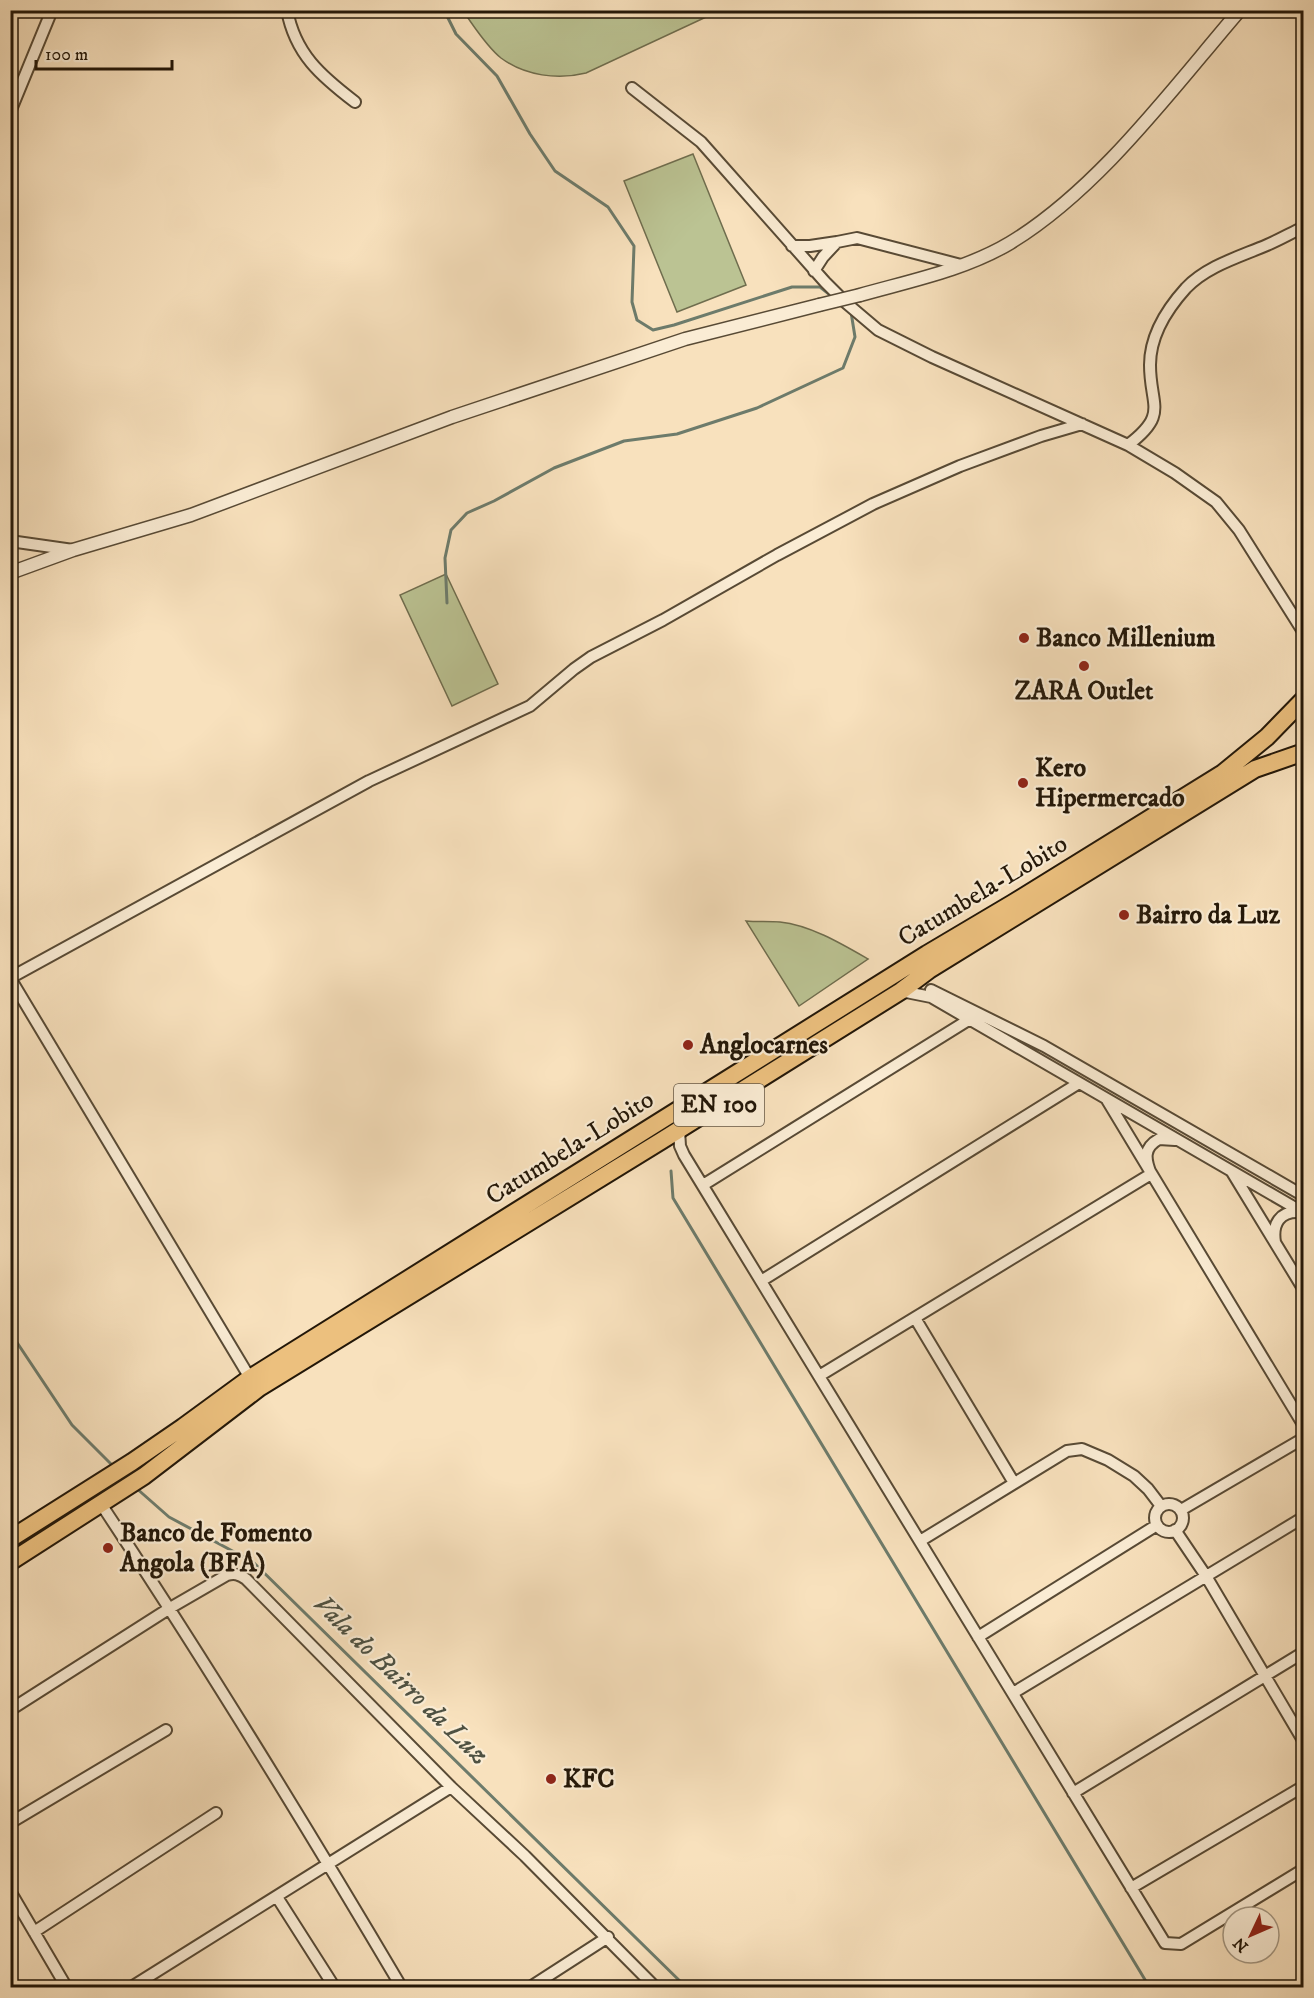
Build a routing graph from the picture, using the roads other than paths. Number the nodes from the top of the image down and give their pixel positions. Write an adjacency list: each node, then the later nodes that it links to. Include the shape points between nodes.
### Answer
1 (52, 10): 6 (street)
2 (287, 10): 5 (street, via 291,29 309,62)
3 (1240, 10): 10 (street, via 1114,156 1057,210 1009,243)
4 (632, 88): 9 (street, via 701,142)
5 (355, 102)
6 (10, 112)
7 (1304, 227): 13 (street, via 1230,260 1187,287 1152,342 1153,420)
8 (837, 242): 9 (street); 10 (street, via 857,238); 11 (street)
9 (792, 246): 11 (street)
10 (961, 265): 15 (street, bridge, via 860,296 685,339 452,417 191,515)
11 (814, 271): 12 (street, via 878,330)
12 (1082, 424): 13 (street); 21 (street, via 960,466 873,504 591,657 530,706 369,781)
13 (1128, 445): 17 (street, via 1216,502)
14 (10, 541): 15 (street)
15 (73, 550): 16 (street)
16 (10, 573)
17 (1304, 633)
18 (1304, 699): 42 (main road, Catumbela-Lobito / EN 100, via 1267,737 1223,773)
19 (1304, 752): 20 (main road, Catumbela-Lobito / EN 100, via 1255,769)
20 (926, 972): 22 (street); 23 (main road, Catumbela-Lobito / EN 100)
21 (10, 978): 42 (street)
22 (931, 990): 24 (street); 35 (street, via 1044,1046)
23 (901, 991): 24 (street); 28 (main road, Catumbela-Lobito / EN 100)
24 (938, 1001): 25 (street)
25 (970, 1019): 26 (street); 34 (street)
26 (1079, 1083): 27 (street); 38 (street)
27 (1106, 1098): 30 (street); 33 (street)
28 (679, 1130): 29 (main road, Catumbela-Lobito / EN 100); 31 (street)
29 (661, 1142): 31 (street); 46 (main road, Catumbela-Lobito / EN 100, via 259,1388)
30 (1180, 1142): 32 (street); 33 (street, via 1166,1138 1153,1142 1146,1159)
31 (684, 1155): 34 (street)
32 (1231, 1171): 36 (street); 37 (street)
33 (1151, 1174): 40 (street); 43 (street)
34 (703, 1185): 38 (street)
35 (1304, 1196)
36 (1303, 1213): 37 (street, via 1288,1212 1279,1218 1274,1225)
37 (1276, 1245): 39 (street)
38 (761, 1281): 41 (street)
39 (1304, 1290)
40 (915, 1318): 41 (street); 45 (street)
41 (819, 1376): 53 (street)
42 (250, 1378): 52 (main road, Catumbela-Lobito / EN 100, via 132,1462)
43 (1304, 1426)
44 (1304, 1438): 48 (street)
45 (1014, 1484): 47 (street, via 1067,1451 1082,1449 1134,1476); 53 (street)
46 (101, 1504): 54 (main road, Catumbela-Lobito); 56 (street)
47 (1161, 1506): 48 (street, via 1174,1505); 50 (street, via 1155,1517)
48 (1181, 1510): 51 (street, via 1181,1524)
49 (1304, 1517): 55 (street)
50 (1158, 1525): 51 (street, via 1163,1530); 57 (street)
51 (1175, 1530): 55 (street)
52 (10, 1539)
53 (920, 1541): 57 (street)
54 (10, 1562)
55 (1206, 1576): 59 (street); 60 (street)
56 (170, 1608): 61 (street); 65 (street, via 226,1575 243,1576); 69 (street)
57 (978, 1637): 60 (street)
58 (1304, 1652): 59 (street)
59 (1264, 1676): 63 (street); 66 (street)
60 (1013, 1693): 66 (street)
61 (10, 1710)
62 (166, 1730): 68 (street)
63 (1304, 1742)
64 (1304, 1786): 71 (street)
65 (451, 1787): 69 (street); 75 (street)
66 (1073, 1793): 71 (street)
67 (216, 1813): 74 (street)
68 (10, 1823)
69 (329, 1864): 73 (street); 79 (street)
70 (1304, 1869): 71 (street, via 1181,1944 1165,1943)
71 (1131, 1888)
72 (10, 1890): 74 (street)
73 (277, 1897): 77 (street); 78 (street)
74 (34, 1932): 76 (street)
75 (608, 1937): 80 (street); 81 (street)
76 (67, 1988)
77 (130, 1988)
78 (334, 1988)
79 (402, 1988)
80 (529, 1988)
81 (657, 1988)

